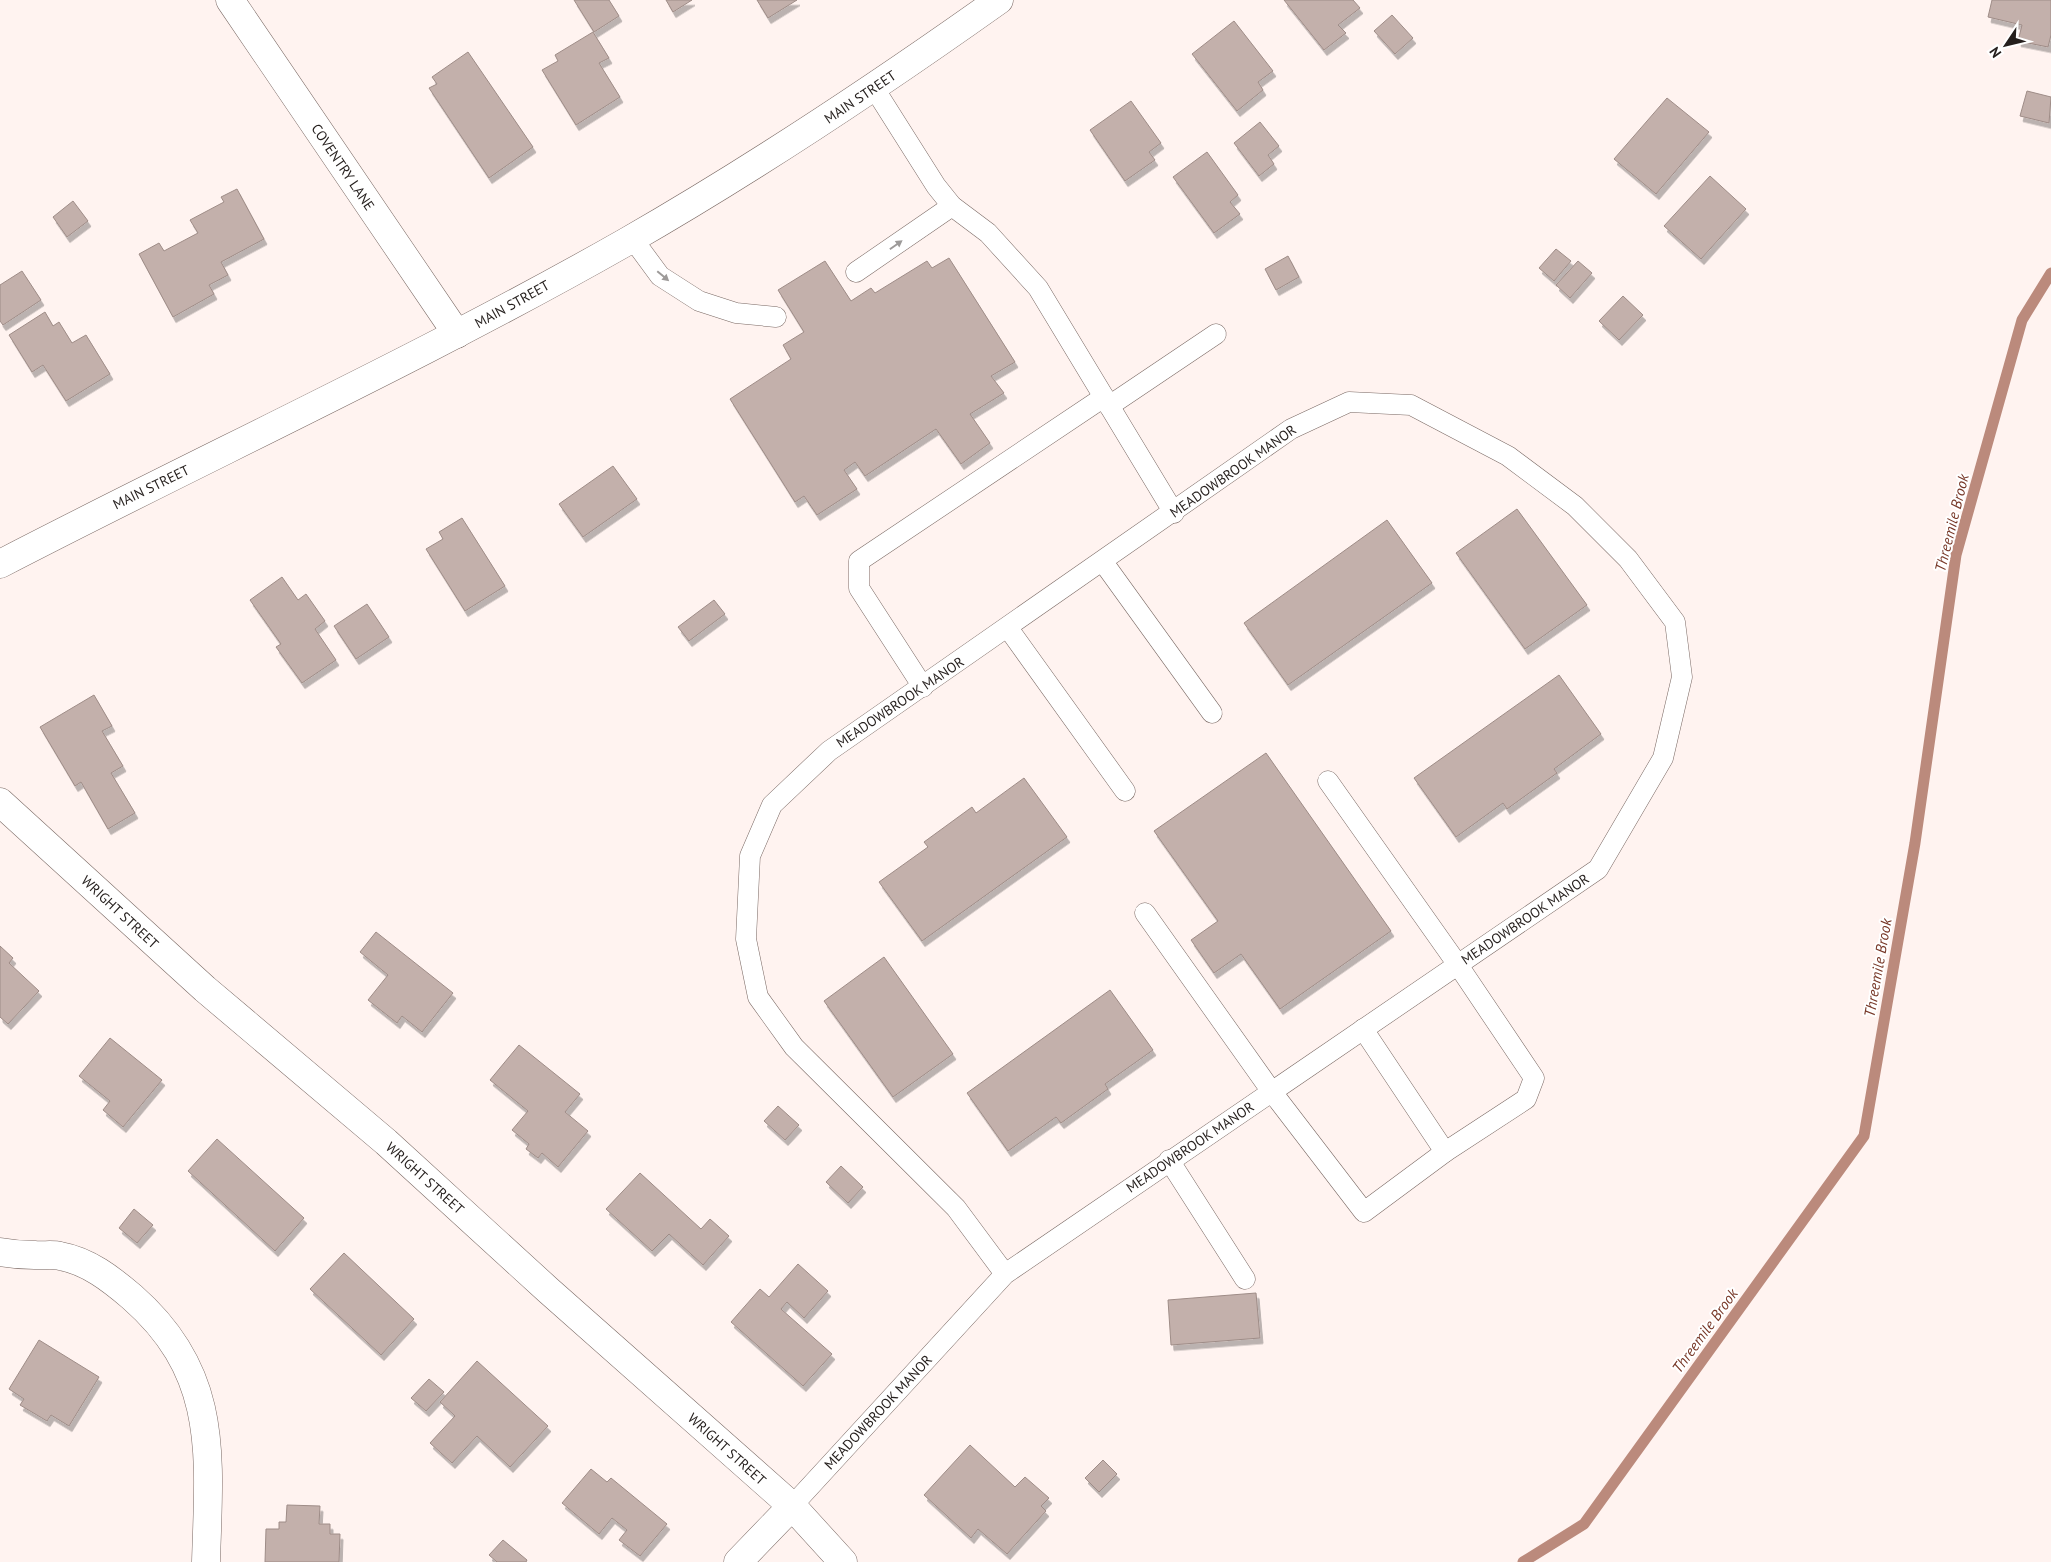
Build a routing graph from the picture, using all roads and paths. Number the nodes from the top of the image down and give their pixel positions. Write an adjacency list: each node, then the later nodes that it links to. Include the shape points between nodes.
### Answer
1 (230, 0): 8 (street, COVENTRY LANE)
2 (999, 0): 3 (street, MAIN STREET)
3 (874, 88): 4 (lane); 5 (street, MAIN STREET, via 802,136)
4 (952, 206): 6 (lane, one-way to 4); 10 (lane, via 988,233 1038,288)
5 (632, 238): 7 (lane, one-way to 7, via 660,276 699,301 736,314); 8 (street, MAIN STREET)
6 (856, 272)
7 (776, 317)
8 (457, 334): 13 (street, MAIN STREET)
9 (1216, 334): 10 (lane)
10 (1106, 401): 11 (lane); 15 (lane, via 859,560 859,588)
11 (1174, 513): 12 (lane, MEADOWBROOK MANOR); 21 (lane, MEADOWBROOK MANOR, via 1291,429 1349,402 1412,405 1508,456 1575,506 1628,560 1675,622 1682,678 1663,758 1598,869)
12 (1103, 562): 14 (lane, MEADOWBROOK MANOR); 16 (lane)
13 (0, 564)
14 (1008, 628): 15 (lane, MEADOWBROOK MANOR); 18 (lane)
15 (923, 686): 27 (lane, MEADOWBROOK MANOR, via 829,751 772,806 750,856 746,939 758,997 794,1047 956,1208)
16 (1212, 713)
17 (1328, 781): 21 (lane)
18 (1125, 791)
19 (0, 802): 29 (street, WRIGHT STREET, via 205,989 386,1142)
20 (1145, 914): 23 (lane)
21 (1458, 965): 22 (lane, MEADOWBROOK MANOR); 24 (lane, via 1534,1078 1526,1099)
22 (1363, 1029): 23 (lane, MEADOWBROOK MANOR); 24 (lane)
23 (1272, 1092): 24 (lane, via 1364,1212); 25 (lane, MEADOWBROOK MANOR)
24 (1445, 1152)
25 (1169, 1160): 27 (lane, MEADOWBROOK MANOR); 28 (lane)
26 (0, 1252): 30 (street, via 59,1255 85,1264 116,1284 147,1311 171,1339 191,1375 204,1422 209,1458)
27 (1004, 1274): 29 (lane, MEADOWBROOK MANOR)
28 (1245, 1279)
29 (792, 1506): 31 (street); 32 (street, WRIGHT STREET)
30 (206, 1562)
31 (738, 1562)
32 (843, 1562)

